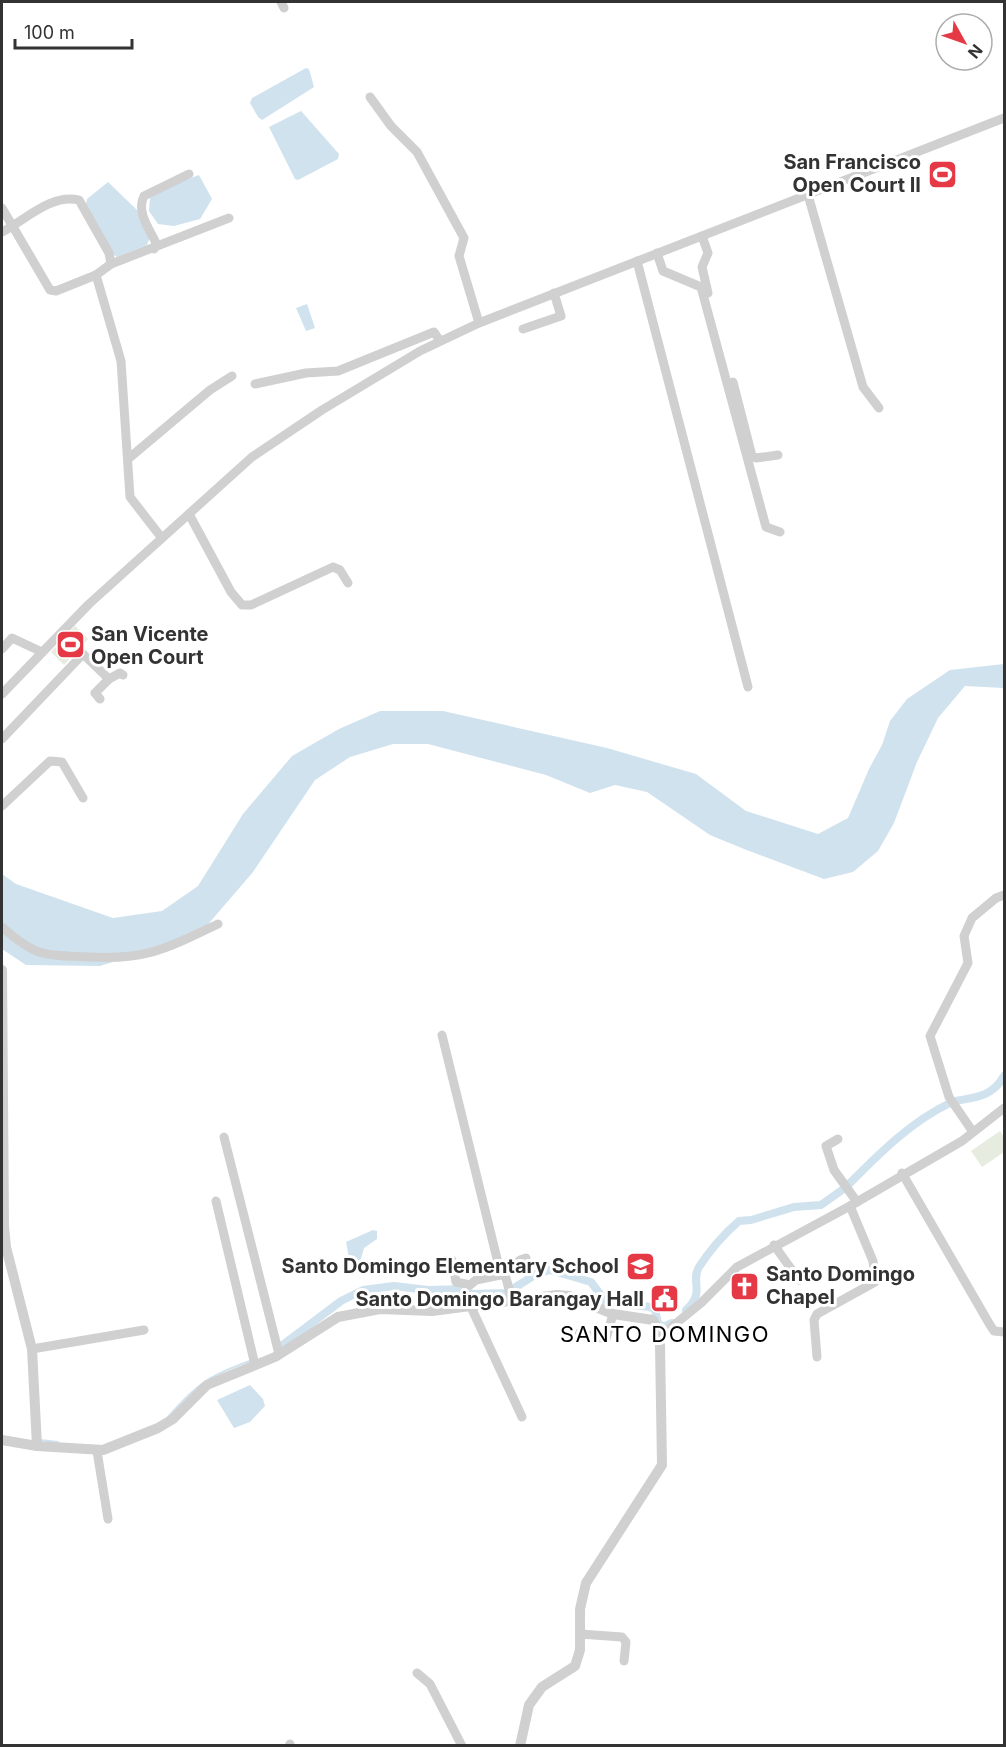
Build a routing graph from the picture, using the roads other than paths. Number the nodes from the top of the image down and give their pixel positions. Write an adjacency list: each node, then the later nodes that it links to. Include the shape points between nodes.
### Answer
1 (370, 97): 16 (street, via 417,152 464,238 459,256)
2 (1005, 118): 4 (street)
3 (189, 174): 10 (street, via 144,196 140,204 156,243)
4 (808, 195): 9 (street); 21 (street, via 863,387)
5 (2, 208): 7 (street)
6 (229, 218): 10 (street)
7 (11, 227): 8 (street); 13 (street, via 57,200 79,200 109,253); 14 (street, via 50,290)
8 (2, 232)
9 (702, 236): 11 (street); 22 (street, via 708,253 702,267 707,290 752,456)
10 (154, 249): 13 (street)
11 (657, 253): 12 (street); 25 (street, via 663,271 700,287 766,527)
12 (638, 261): 15 (street); 32 (street)
13 (111, 264): 14 (street)
14 (96, 275): 23 (street, via 120,361)
15 (554, 293): 16 (street); 17 (street, via 561,316)
16 (479, 323): 18 (street)
17 (523, 329)
18 (440, 341): 20 (street, via 434,332 338,371); 24 (street, via 322,410 252,457)
19 (232, 376): 23 (street)
20 (255, 384)
21 (879, 408)
22 (778, 455)
23 (128, 459): 26 (street, via 130,497)
24 (189, 514): 26 (street); 27 (street, via 242,605 333,567 340,570)
25 (780, 532)
26 (161, 537): 29 (street)
27 (348, 583)
28 (2, 649): 29 (street, via 12,638)
29 (42, 652): 33 (street)
30 (123, 675): 31 (street)
31 (109, 679): 34 (street, via 95,693); 35 (street, via 82,654)
32 (748, 687)
33 (2, 694)
34 (100, 699)
35 (2, 739)
36 (83, 798): 37 (street, via 62,762 50,761)
37 (2, 806)
38 (1005, 895): 44 (street, via 972,918 964,936 968,963 930,1036 949,1097)
39 (218, 924): 40 (street, via 148,955 108,960 46,956)
40 (2, 927)
41 (2, 970): 47 (street)
42 (442, 1035): 55 (street)
43 (1005, 1108): 44 (street)
44 (973, 1132): 48 (street)
45 (224, 1137): 65 (street)
46 (838, 1139): 50 (street, via 826,1146 834,1170)
47 (2, 1151): 52 (street)
48 (902, 1173): 50 (street); 61 (street, via 990,1325 994,1331)
49 (216, 1200): 67 (street)
50 (854, 1204): 51 (street); 66 (street, via 873,1261 875,1282 817,1314)
51 (774, 1245): 56 (street); 63 (street, via 737,1267)
52 (4, 1248): 64 (street)
53 (526, 1258): 55 (street)
54 (452, 1260): 55 (street, via 456,1282 470,1285 476,1280)
55 (503, 1275): 57 (street)
56 (799, 1280)
57 (510, 1295): 58 (street); 59 (street, via 569,1296)
58 (471, 1307): 65 (street, via 432,1311 380,1309 338,1317); 68 (street)
59 (613, 1314): 62 (street, via 606,1340); 63 (street, via 648,1317 657,1328)
60 (144, 1329): 64 (street)
61 (1005, 1332)
62 (579, 1333)
63 (658, 1338): 73 (street, via 662,1466 586,1583)
64 (32, 1349): 70 (street)
65 (279, 1354): 67 (street)
66 (817, 1357)
67 (255, 1365): 71 (street, via 207,1385 173,1419 158,1428)
68 (522, 1417)
69 (2, 1440): 70 (street)
70 (37, 1442): 71 (street)
71 (97, 1451): 72 (street)
72 (108, 1519)
73 (580, 1634): 74 (street, via 622,1637 626,1642); 77 (street, via 575,1666 542,1687 529,1705)
74 (624, 1661)
75 (417, 1673): 76 (street, via 430,1684)
76 (462, 1746)
77 (520, 1746)

